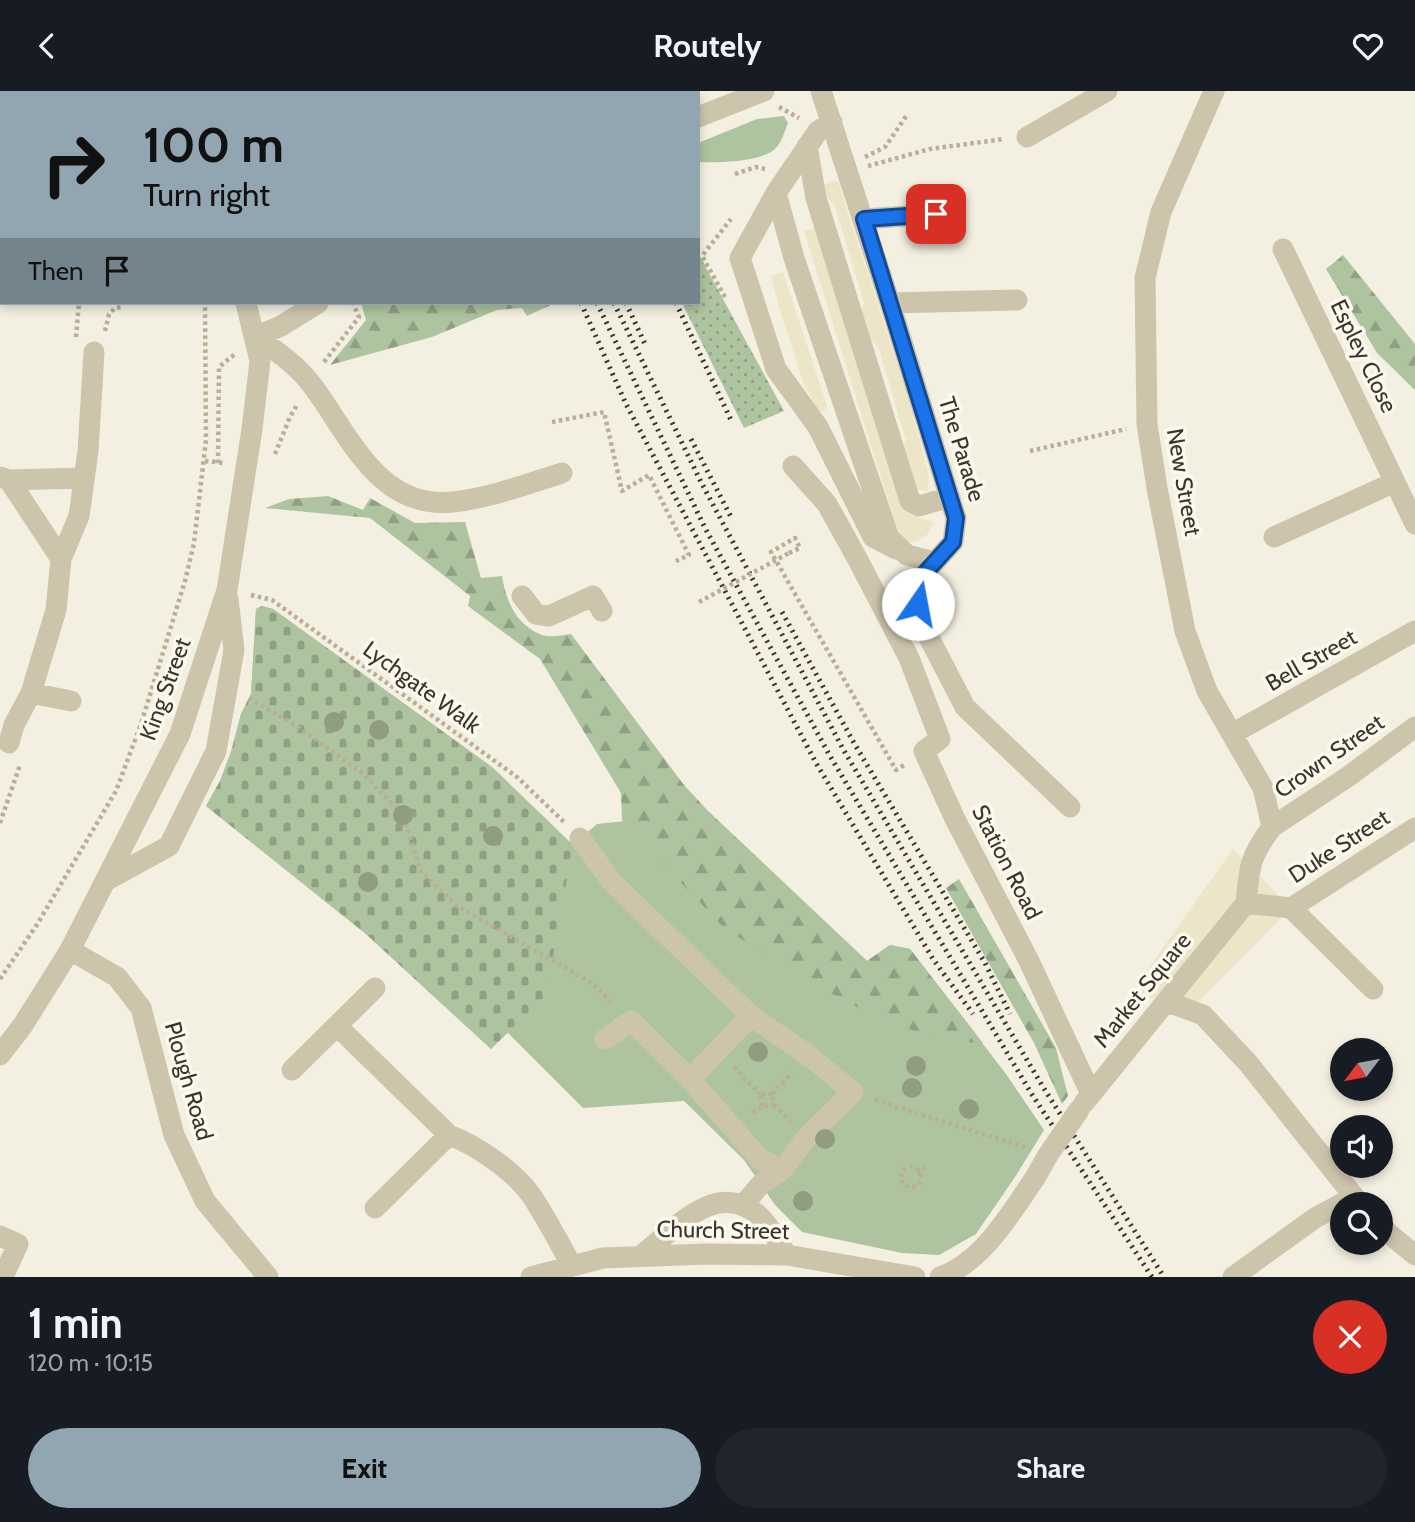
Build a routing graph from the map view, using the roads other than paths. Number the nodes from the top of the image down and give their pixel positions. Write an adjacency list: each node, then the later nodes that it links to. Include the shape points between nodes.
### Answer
1 (764, 91): 5 (street)
2 (821, 91): 6 (street, The Parade)
3 (1107, 91): 7 (street)
4 (1214, 91): 37 (street, New Street, via 1161,212 1145,278 1147,424 1185,631 1207,691)
5 (700, 116)
6 (832, 122): 8 (street); 11 (street, The Parade)
7 (1027, 137)
8 (807, 146): 9 (street); 24 (street, via 816,198 910,501 919,506)
9 (776, 193): 27 (street, via 889,538); 27 (street, via 740,258 776,369 818,427 873,537)
10 (936, 214): 11 (street)
11 (864, 219): 14 (street, The Parade)
12 (1283, 249): 23 (street, Espley Close)
13 (1017, 300): 14 (street)
14 (890, 303): 24 (street, The Parade)
15 (246, 305): 17 (street, King Street)
16 (315, 305): 17 (street)
17 (254, 337): 20 (street, via 279,351 311,383 349,442 382,481 420,500 452,502); 30 (street, King Street, via 260,361)
18 (94, 352): 22 (street)
19 (793, 466): 56 (street, Station Road, via 827,504 909,657 940,739 924,751 1029,961)
20 (562, 473)
21 (5, 478): 22 (street); 28 (street)
22 (83, 478): 28 (street, via 79,516)
23 (1395, 482): 25 (street, Espley Close); 26 (street)
24 (950, 497): 29 (street, The Parade, via 956,518 953,542)
25 (1415, 524)
26 (1274, 537)
27 (907, 555): 29 (street)
28 (61, 559): 34 (street, via 56,610)
29 (934, 562): 39 (street, The Parade, via 914,585 922,624 965,707)
30 (227, 590): 43 (street, King Street, via 180,734); 43 (street, via 234,650 216,751 169,846)
31 (522, 596): 32 (street, via 536,614 550,616)
32 (598, 603)
33 (1415, 631): 37 (street, Bell Street)
34 (31, 693): 35 (street); 38 (street)
35 (71, 701)
36 (1415, 727): 40 (street, Crown Street)
37 (1232, 734): 40 (street, New Street, via 1263,788)
38 (15, 742)
39 (1070, 807)
40 (1272, 827): 44 (street, via 1249,866)
41 (1415, 828): 45 (street, Duke Street)
42 (580, 838): 50 (street, via 612,882)
43 (107, 880): 46 (street, King Street)
44 (1246, 903): 45 (street); 49 (street, Market Square)
45 (1291, 908): 48 (street)
46 (70, 950): 53 (street, King Street); 71 (street, Plough Road, via 117,977 141,1008 174,1135 194,1179 205,1201)
47 (375, 988): 51 (street)
48 (1373, 989)
49 (1162, 1006): 56 (street, Market Square); 59 (street, via 1171,1003 1203,1016 1248,1063)
50 (751, 1016): 55 (street); 58 (street, via 853,1092 806,1138)
51 (337, 1026): 54 (street); 57 (street)
52 (605, 1039): 55 (street, via 631,1021)
53 (0, 1055)
54 (292, 1070)
55 (690, 1079): 58 (street, via 760,1159)
56 (1085, 1102): 74 (street, bridge, via 1000,1227 975,1256)
57 (449, 1135): 61 (street); 68 (street, via 496,1161 530,1193)
58 (782, 1170): 60 (street, via 761,1184)
59 (1351, 1192)
60 (743, 1205): 65 (street, via 724,1202 704,1207); 66 (street, via 760,1217)
61 (375, 1208)
62 (1330, 1212): 75 (street)
63 (0, 1236): 70 (street, via 18,1244)
64 (1393, 1237): 67 (street)
65 (642, 1255): 66 (street, Church Street); 68 (street, Church Street)
66 (787, 1255): 69 (street, Church Street)
67 (1415, 1255)
68 (572, 1266): 72 (street, Church Street)
69 (813, 1268): 73 (street, Church Street)
70 (3, 1277)
71 (268, 1277)
72 (531, 1277)
73 (915, 1277)
74 (940, 1277)
75 (1233, 1277)

